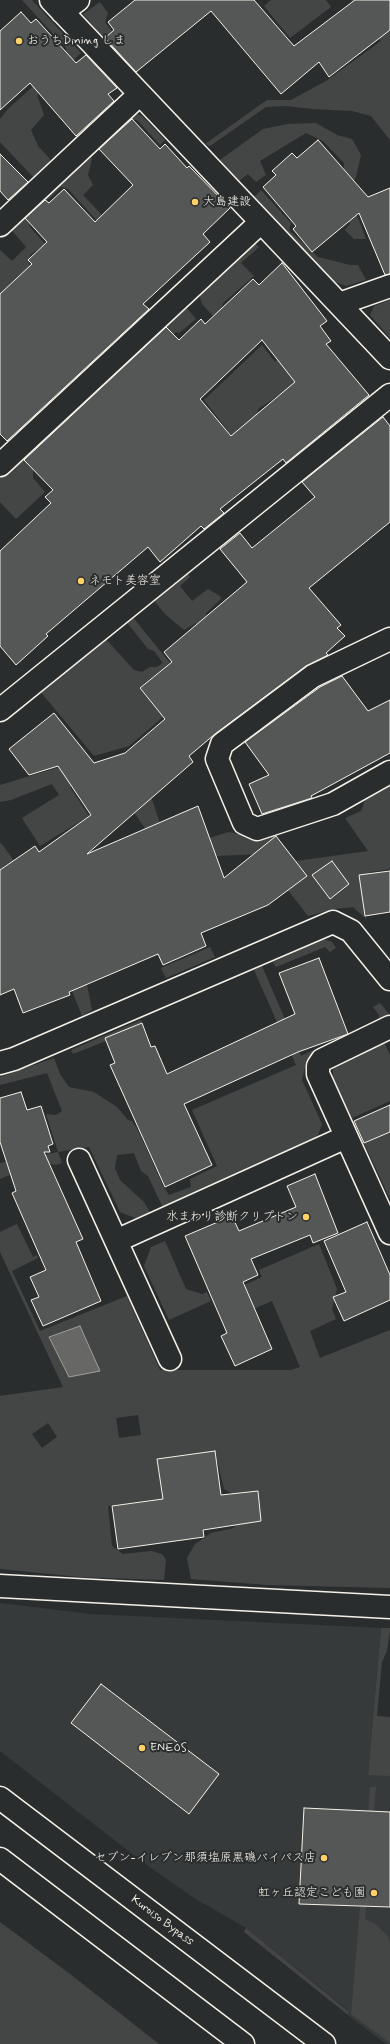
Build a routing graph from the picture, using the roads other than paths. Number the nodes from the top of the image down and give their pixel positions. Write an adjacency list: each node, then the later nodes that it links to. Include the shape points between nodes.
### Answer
1 (64, 4): 2 (main road)
2 (140, 94): 3 (main road); 4 (main road)
3 (261, 222): 6 (main road); 9 (main road)
4 (0, 225)
5 (390, 286): 6 (main road)
6 (338, 304): 7 (main road)
7 (390, 358)
8 (390, 395): 11 (main road)
9 (0, 465)
10 (390, 639): 12 (main road, via 313,676 222,744 217,758 244,823 258,828 333,804)
11 (0, 710)
12 (390, 772)
13 (390, 979): 15 (main road, via 351,931 333,922)
14 (390, 1027): 16 (main road, via 322,1060 318,1066 318,1074)
15 (0, 1063)
16 (346, 1137): 18 (main road); 19 (main road)
17 (79, 1160): 19 (main road)
18 (390, 1233)
19 (116, 1241): 20 (main road)
20 (170, 1359)
21 (0, 1586): 22 (main road)
22 (390, 1607)
23 (0, 1798): 26 (main road, Kuroiso Bypass)
24 (0, 1859): 25 (main road)
25 (243, 2044)
26 (324, 2044)

